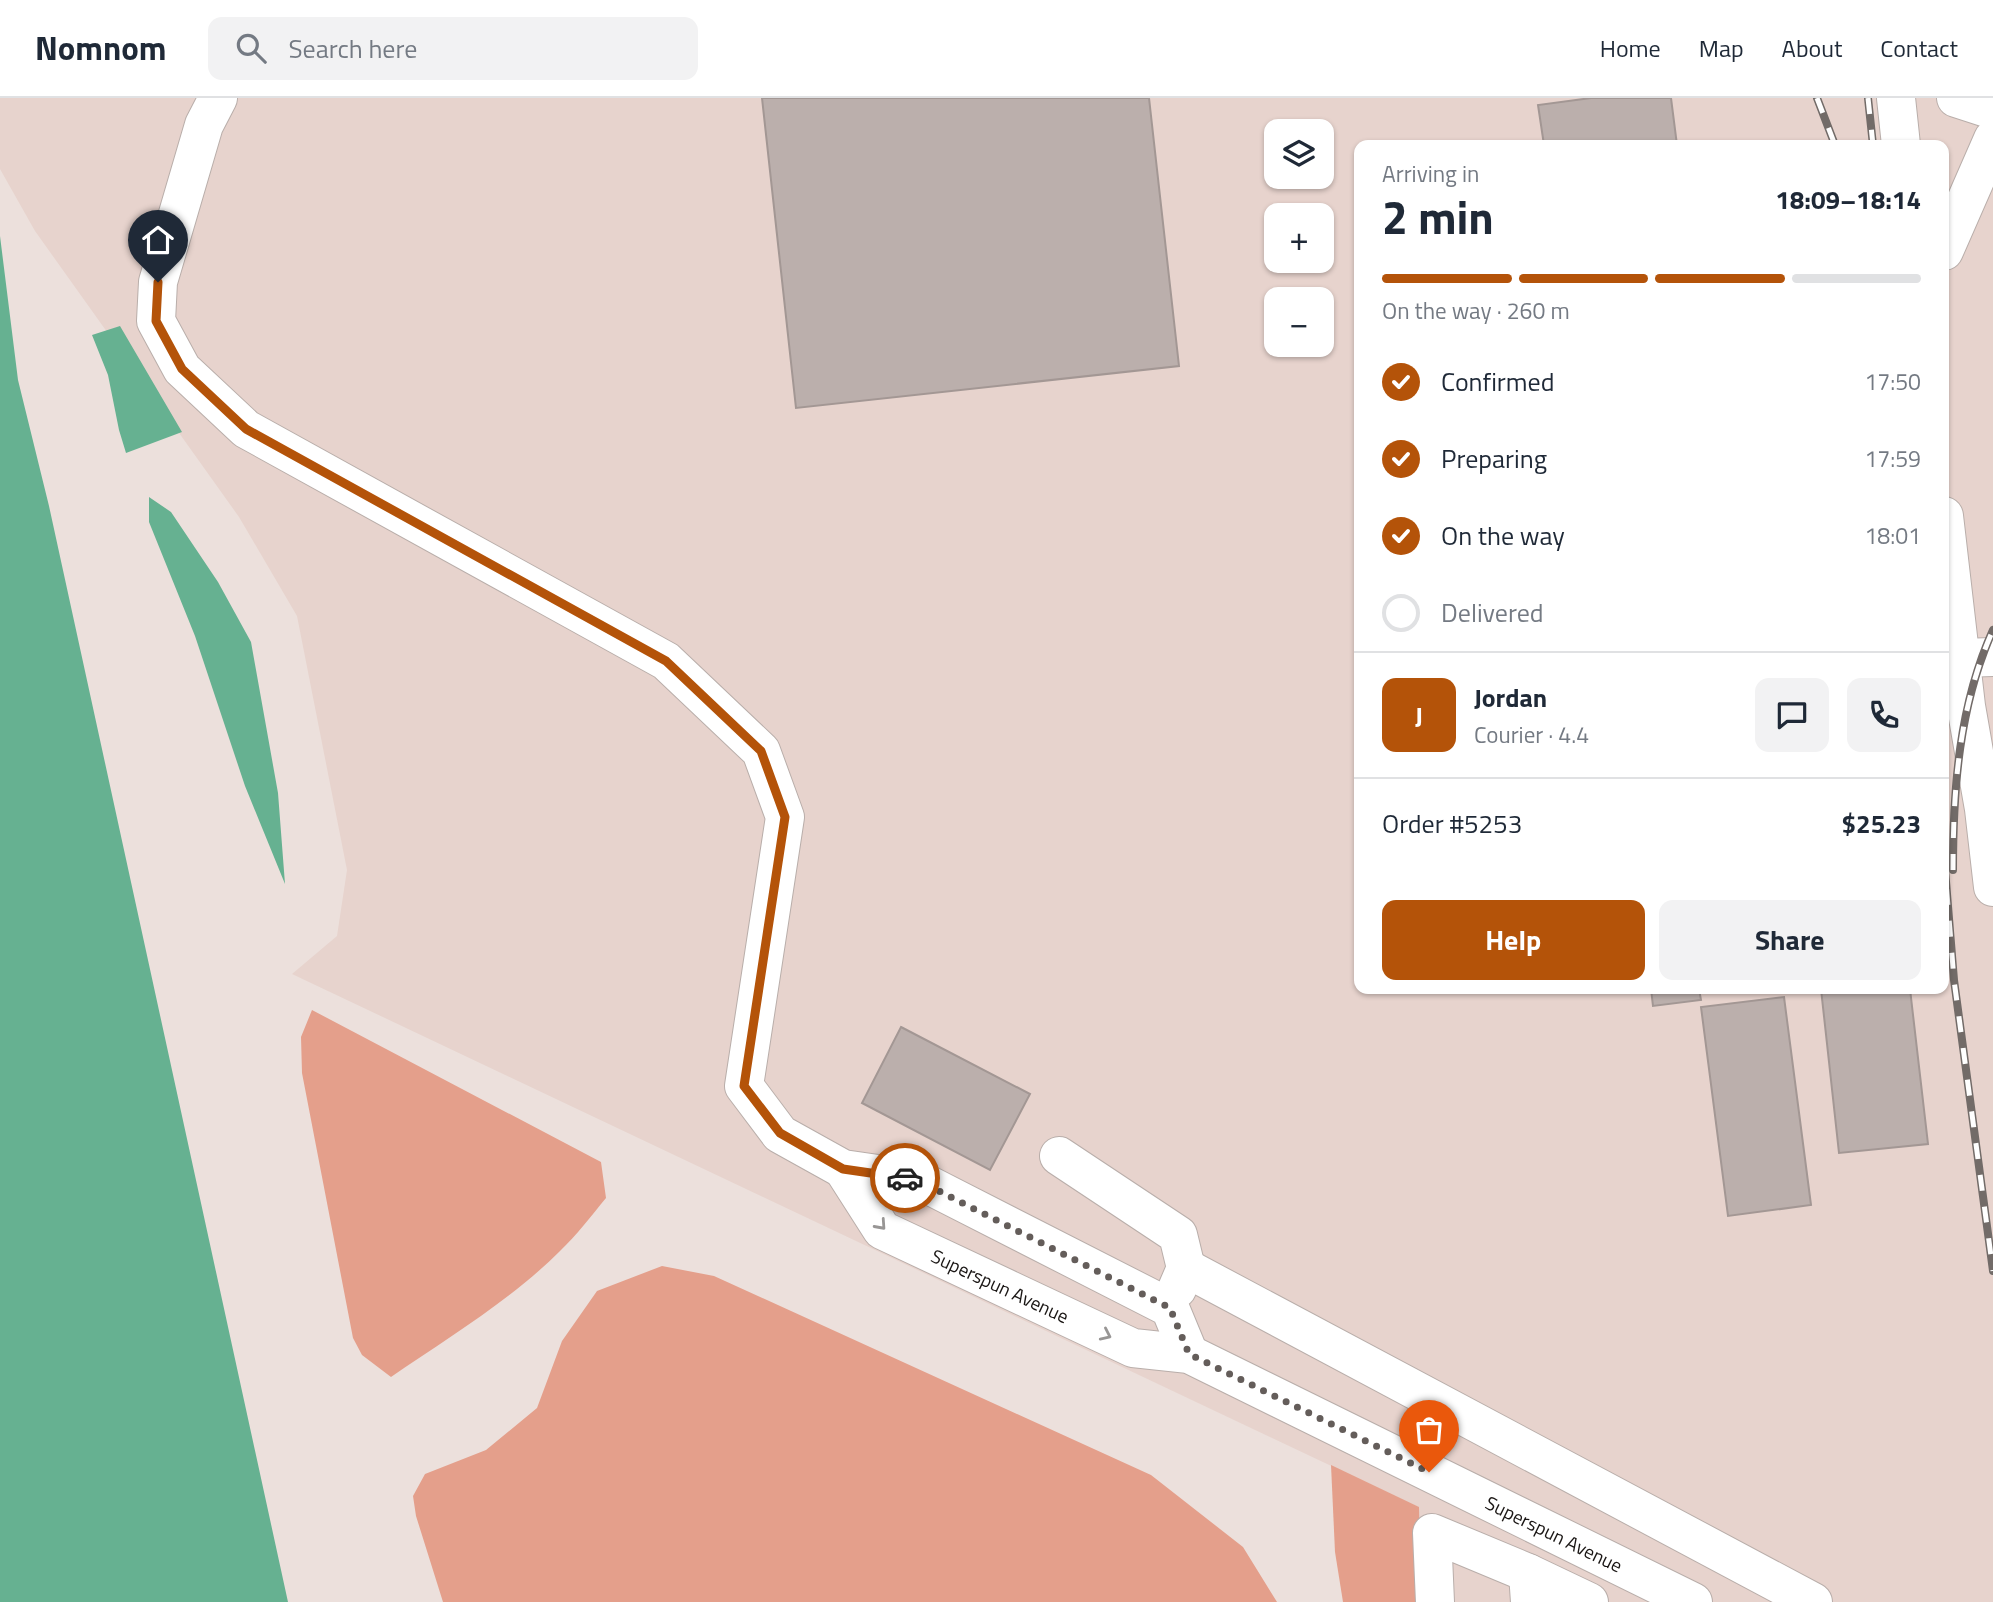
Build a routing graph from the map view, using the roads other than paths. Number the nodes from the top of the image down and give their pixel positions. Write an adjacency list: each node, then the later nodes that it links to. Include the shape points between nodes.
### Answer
1 (218, 98): 12 (street, Superspun Avenue, via 204,125 158,282 156,321 182,369 246,429 666,661 761,751 785,817 744,1086 780,1133)
2 (1896, 98): 6 (street)
3 (1956, 98): 4 (street)
4 (1993, 110)
5 (1993, 139): 7 (street)
6 (1900, 140)
7 (1949, 240)
8 (1949, 537): 9 (street)
9 (1977, 657): 10 (street, via 1966,706)
10 (1993, 887)
11 (1059, 1156): 13 (street, via 1178,1235)
12 (843, 1169): 14 (street, Superspun Avenue, via 919,1181); 15 (street, Superspun Avenue, one-way to 15, via 881,1230 1133,1348)
13 (1186, 1268): 14 (street); 20 (street)
14 (1170, 1308): 15 (street)
15 (1189, 1354): 19 (street, Superspun Avenue)
16 (1529, 1587): 17 (street, via 1432,1533); 18 (street)
17 (1435, 1602)
18 (1589, 1602)
19 (1693, 1602)
20 (1813, 1602)

